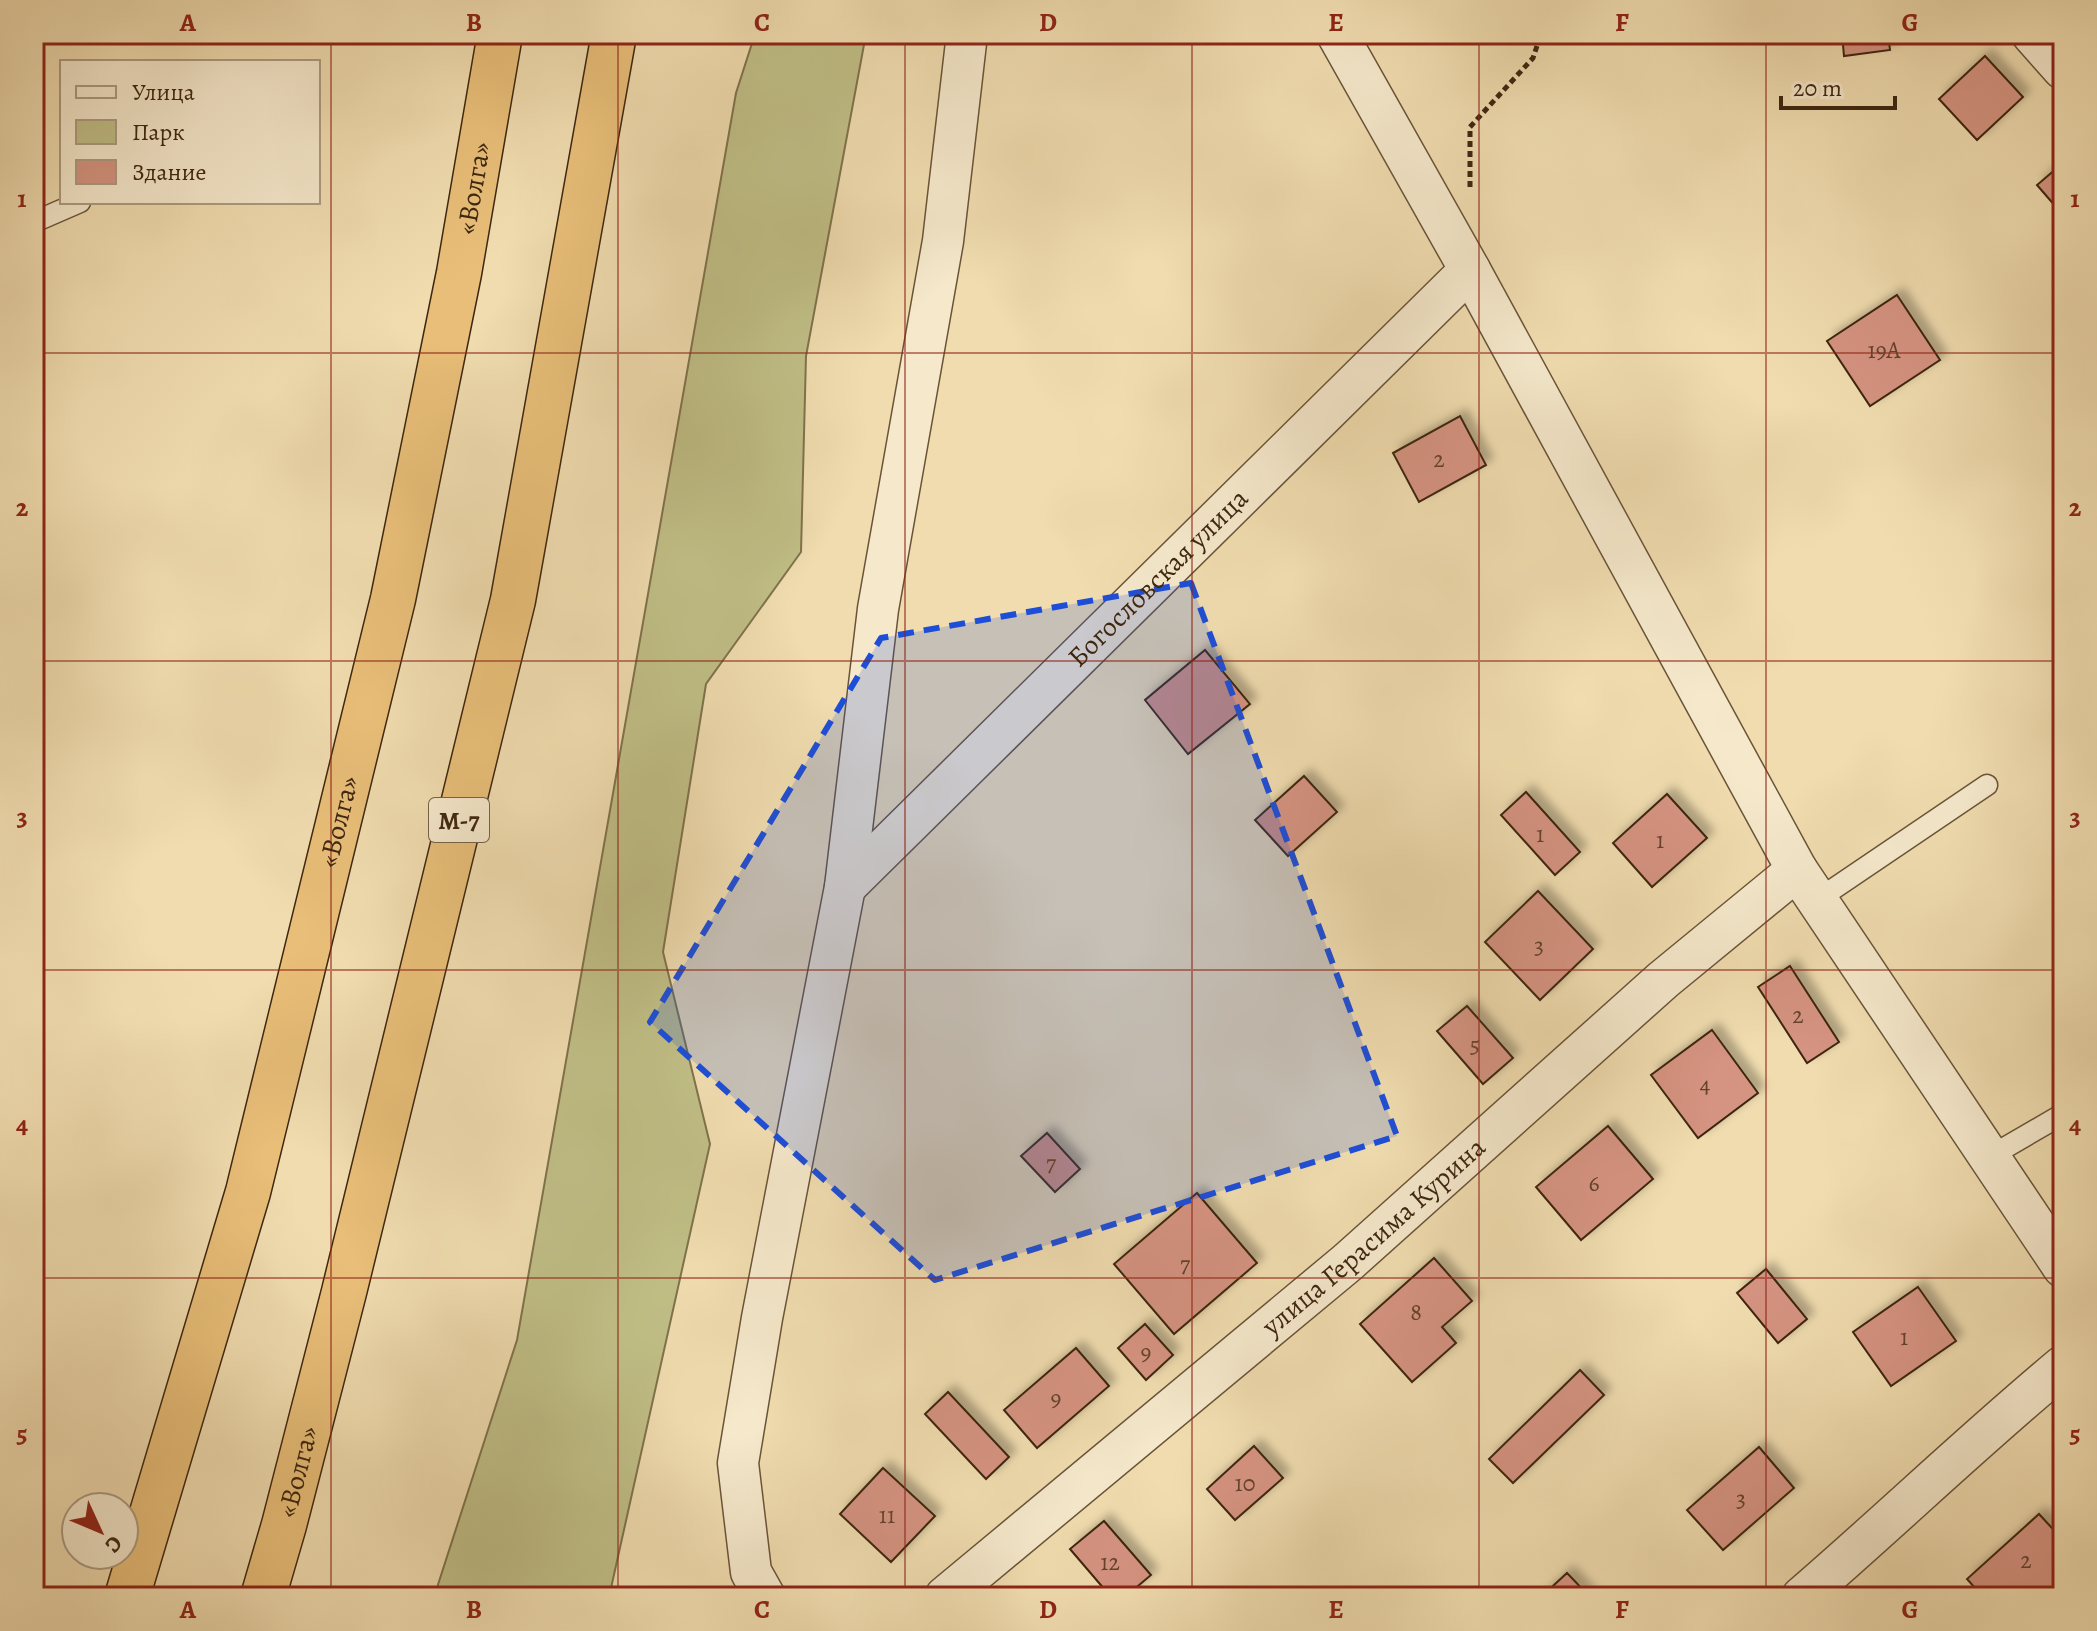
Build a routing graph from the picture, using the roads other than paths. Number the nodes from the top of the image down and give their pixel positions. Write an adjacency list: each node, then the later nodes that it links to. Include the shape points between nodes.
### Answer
1 (500, 34): 17 (highway, «Волга», via 459,273 393,599 248,1192)
2 (614, 34): 18 (highway, «Волга» / М-7, via 513,600 344,1292)
3 (967, 34): 12 (street, via 943,241 878,609)
4 (1337, 34): 9 (street)
5 (2032, 34): 6 (street)
6 (2063, 69)
7 (75, 204): 8 (lane)
8 (34, 222)
9 (1470, 270): 11 (street); 12 (street, Богословская улица)
10 (1987, 785): 11 (lane)
11 (1807, 885): 14 (street); 20 (street, улица Герасима Курина, via 1663,980 1348,1262)
12 (845, 887): 19 (street, via 738,1463 751,1572)
13 (2063, 1114): 14 (lane)
14 (1989, 1157): 15 (street)
15 (2063, 1267)
16 (2063, 1366): 21 (street)
17 (127, 1597)
18 (263, 1597)
19 (765, 1597)
20 (945, 1597)
21 (1802, 1597)

